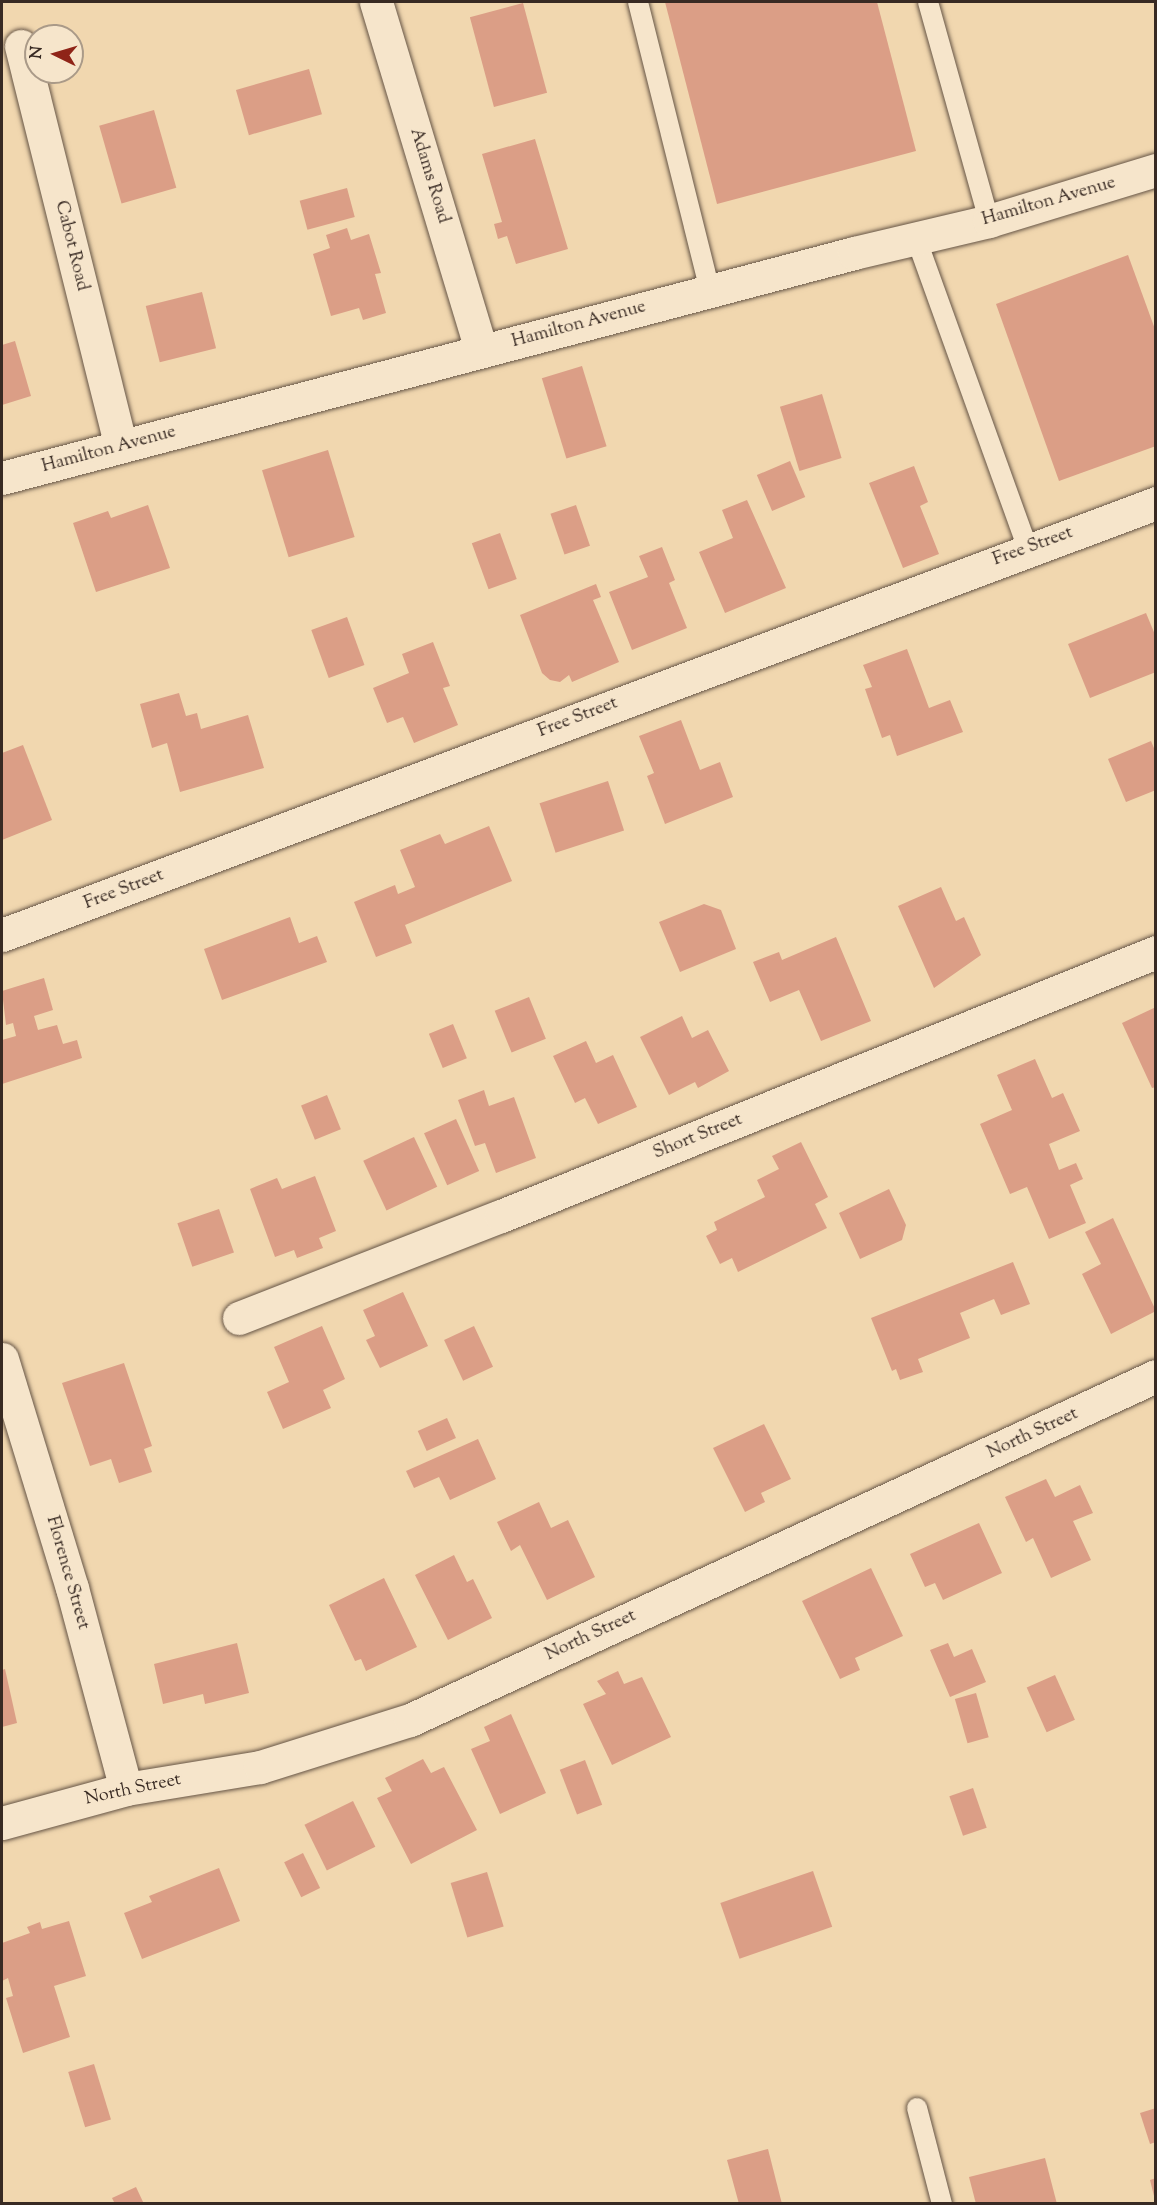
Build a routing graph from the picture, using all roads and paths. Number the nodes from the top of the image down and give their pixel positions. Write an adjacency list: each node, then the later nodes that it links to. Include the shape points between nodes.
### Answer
1 (376, 2): 9 (street, Adams Road)
2 (638, 2): 8 (lane)
3 (928, 2): 6 (lane)
4 (21, 46): 10 (street, Cabot Road)
5 (1155, 170): 6 (street, Hamilton Avenue)
6 (988, 221): 7 (street, Hamilton Avenue)
7 (916, 238): 8 (street, Hamilton Avenue); 13 (lane)
8 (710, 291): 9 (street, Hamilton Avenue)
9 (481, 350): 10 (street, Hamilton Avenue)
10 (122, 446): 11 (street, Hamilton Avenue)
11 (2, 478)
12 (1155, 503): 13 (street, Free Street)
13 (1028, 549): 14 (street, Free Street)
14 (2, 935)
15 (1155, 952): 16 (street, Short Street)
16 (239, 1318)
17 (2, 1359): 19 (street, Florence Street, via 72,1588)
18 (1155, 1376): 19 (street, North Street, via 410,1720 260,1767)
19 (126, 1789): 20 (street, North Street)
20 (2, 1823)
21 (917, 2108): 22 (lane)
22 (942, 2204)

